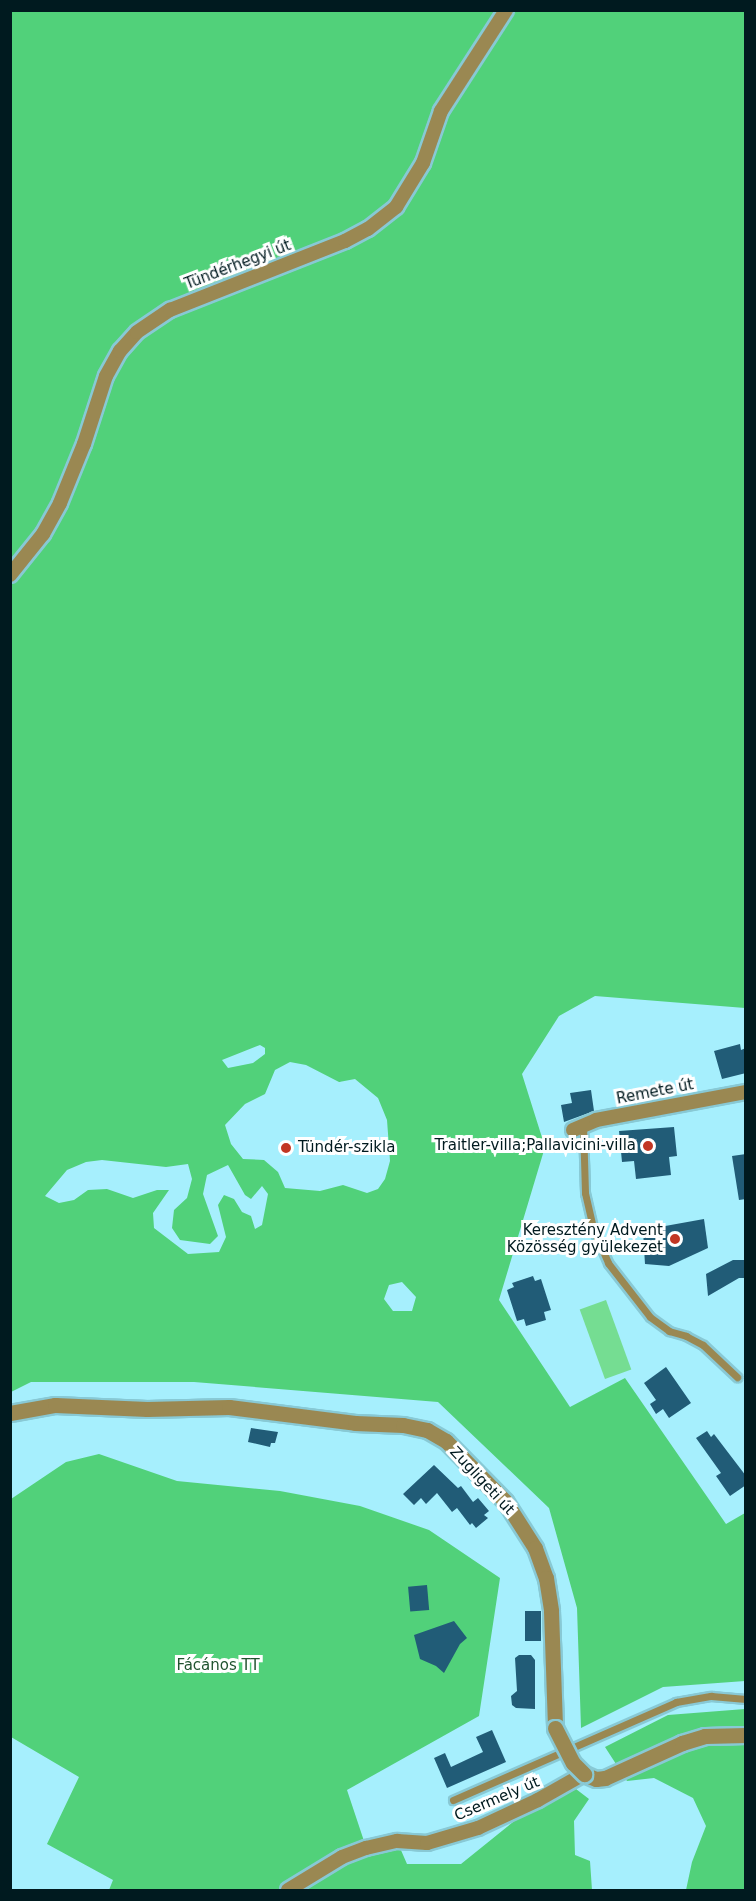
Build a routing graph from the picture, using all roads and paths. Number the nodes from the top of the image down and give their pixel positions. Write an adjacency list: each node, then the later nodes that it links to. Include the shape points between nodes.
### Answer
1 (506, 10): 2 (street, Tündérhegyi út, via 441,111 423,163 396,207 345,241 170,310 137,332 120,351 106,376 60,503 43,534)
2 (10, 575)
3 (746, 1092): 4 (street, Remete út, via 596,1120)
4 (578, 1127): 5 (lane, via 585,1193 594,1231 608,1263 650,1317 669,1331 693,1339)
5 (737, 1377)
6 (10, 1413): 9 (street, Zugligeti út, bridge, via 55,1404 147,1409 229,1407 403,1425 427,1430 446,1441 505,1501 535,1548 546,1578 551,1611 555,1728 573,1764)
7 (746, 1699): 10 (lane, via 711,1696 675,1702)
8 (746, 1735): 9 (street, via 705,1736 682,1743 605,1778)
9 (584, 1774): 11 (street, Csermely út, via 478,1828 427,1843 397,1842 366,1848 342,1857)
10 (453, 1800)
11 (288, 1890)

